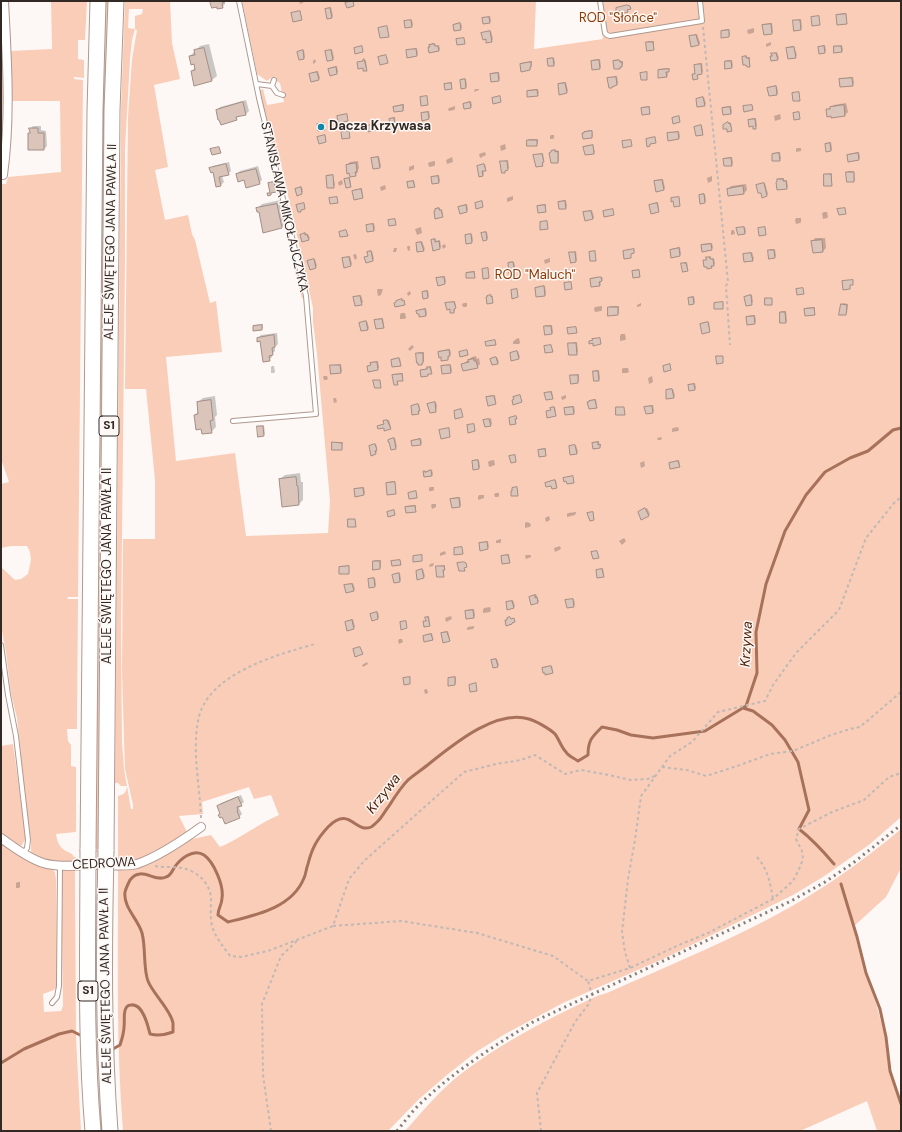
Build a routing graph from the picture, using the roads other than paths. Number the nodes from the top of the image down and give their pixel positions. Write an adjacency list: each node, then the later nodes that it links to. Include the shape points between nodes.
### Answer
1 (4, 1): 11 (street, via 8,101)
2 (98, 1): 19 (highway, ALEJE ŚWIĘTEGO JANA PAWŁA II / S1, bridge, via 94,119 88,850 89,1071)
3 (116, 1): 20 (highway, ALEJE ŚWIĘTEGO JANA PAWŁA II / S1, bridge, via 112,126 105,996)
4 (239, 1): 8 (lane, STANISŁAWA MIKOŁAJCZYKA)
5 (600, 1): 6 (lane, via 605,33 610,36 702,21)
6 (700, 1)
7 (274, 80): 9 (lane)
8 (256, 84): 9 (lane); 12 (lane, STANISŁAWA MIKOŁAJCZYKA, via 306,296 316,414)
9 (272, 86): 10 (lane, via 276,93)
10 (283, 95)
11 (4, 175)
12 (233, 421)
13 (1, 645): 16 (lane, via 16,736 28,840)
14 (200, 828): 17 (street, CEDROWA, via 183,841 138,863)
15 (1, 838): 16 (street, CEDROWA)
16 (24, 853): 17 (street, CEDROWA, via 44,863)
17 (60, 866): 18 (lane, via 59,986 57,997)
18 (52, 1003)
19 (93, 1131)
20 (110, 1131)

